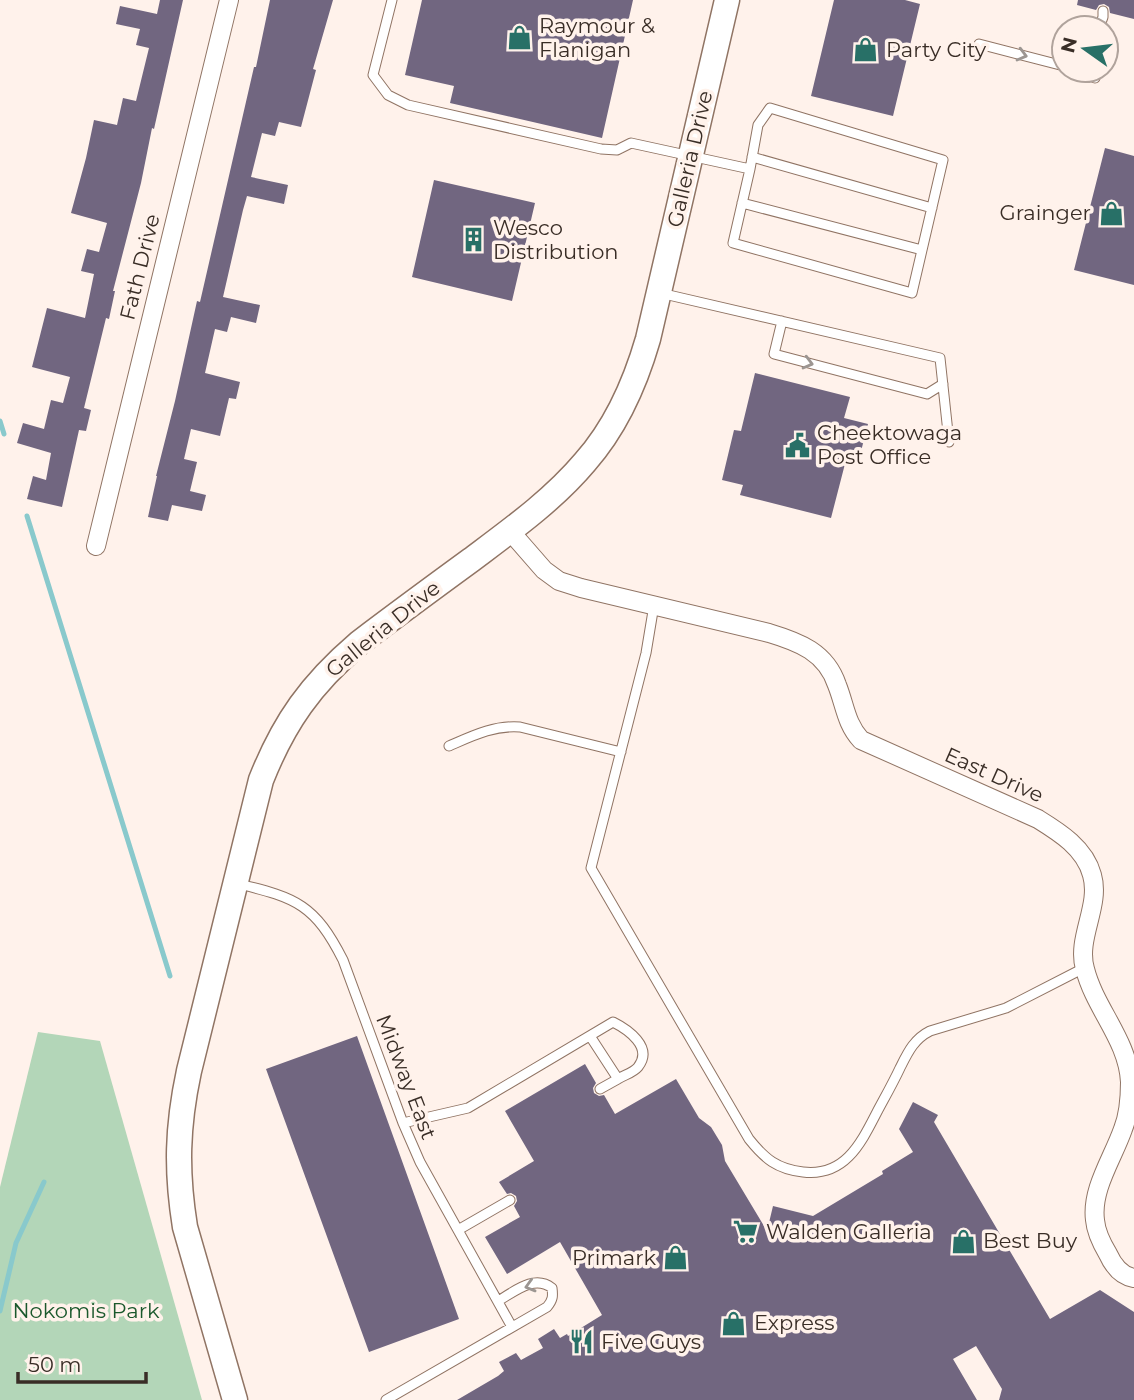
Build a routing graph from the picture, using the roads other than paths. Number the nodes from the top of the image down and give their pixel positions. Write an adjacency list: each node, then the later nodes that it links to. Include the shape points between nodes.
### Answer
1 (229, 0): 17 (street, Fath Drive)
2 (392, 0): 6 (lane, via 373,75 388,95 408,105 601,149 617,150 631,143)
3 (727, 0): 6 (street, Galleria Drive)
4 (979, 44): 5 (lane, one-way to 5)
5 (1050, 62)
6 (691, 157): 8 (lane); 12 (street, Galleria Drive)
7 (752, 157): 8 (lane); 10 (lane); 10 (lane, via 758,125 770,108 943,160)
8 (750, 169): 9 (lane)
9 (742, 203): 11 (lane); 11 (lane, via 733,243 912,293)
10 (932, 208): 11 (lane)
11 (922, 250)
12 (659, 293): 13 (lane); 16 (street, Galleria Drive, via 639,370 615,421 565,484)
13 (782, 321): 14 (lane, via 940,358); 14 (lane, one-way to 14, via 774,354 927,394)
14 (943, 384): 15 (lane)
15 (950, 442)
16 (510, 530): 18 (street, East Drive, via 559,581); 21 (street, Galleria Drive, via 359,643 309,692 291,717 261,780)
17 (96, 546)
18 (654, 605): 20 (lane); 22 (street, East Drive, via 769,633 812,650 834,677 845,714 861,740 1059,832 1074,845 1092,875)
19 (449, 746): 20 (lane, via 509,726)
20 (621, 752): 22 (lane, via 591,869 749,1139 783,1168 830,1168 857,1149 920,1036 1006,1009)
21 (235, 883): 26 (lane, Midway East, via 298,903 330,936); 32 (street, Galleria Drive, via 178,1136 185,1227)
22 (1084, 968): 29 (street, East Drive, via 1121,1046 1130,1079 1128,1114 1100,1184 1095,1224 1113,1264)
23 (590, 1036): 24 (lane); 24 (lane, via 613,1022 639,1043 642,1055 638,1066); 26 (lane, via 468,1108)
24 (618, 1079): 25 (lane)
25 (600, 1089)
26 (403, 1123): 28 (lane, Midway East)
27 (510, 1200): 28 (lane)
28 (458, 1230): 30 (lane, Midway East)
29 (1134, 1278)
30 (498, 1301): 31 (lane, Midway East); 31 (lane, one-way to 30, via 547,1307 552,1288 537,1281)
31 (512, 1326): 33 (lane)
32 (235, 1400)
33 (386, 1400)

